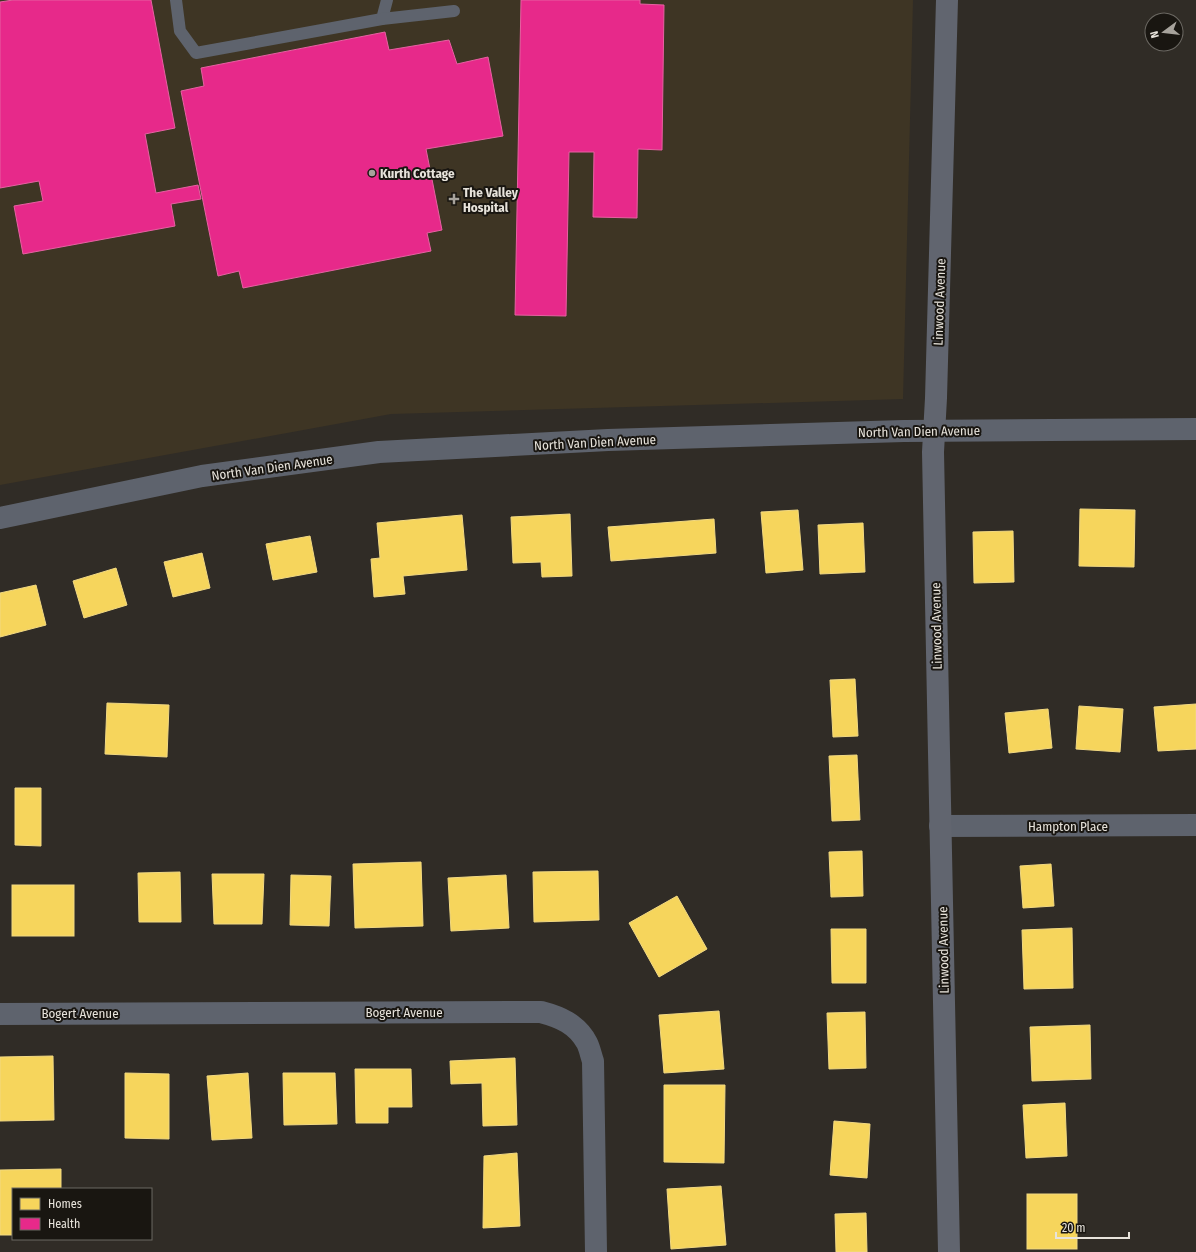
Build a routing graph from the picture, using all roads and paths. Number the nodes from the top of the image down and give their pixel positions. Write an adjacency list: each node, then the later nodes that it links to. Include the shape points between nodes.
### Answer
1 (176, 0): 5 (lane, via 180,31 196,53)
2 (387, 0): 5 (lane)
3 (947, 0): 7 (main road, Linwood Avenue)
4 (454, 11): 5 (lane)
5 (382, 19)
6 (1196, 430): 7 (street, North Van Dien Avenue)
7 (934, 431): 8 (street, North Van Dien Avenue, via 608,440 378,452 202,476); 10 (main road, Linwood Avenue)
8 (0, 518)
9 (1196, 825): 10 (street, Hampton Place)
10 (940, 826): 13 (main road, Linwood Avenue)
11 (0, 1014): 12 (street, Bogert Avenue, via 541,1012 561,1018 577,1030 587,1043 593,1061)
12 (596, 1252)
13 (949, 1252)

